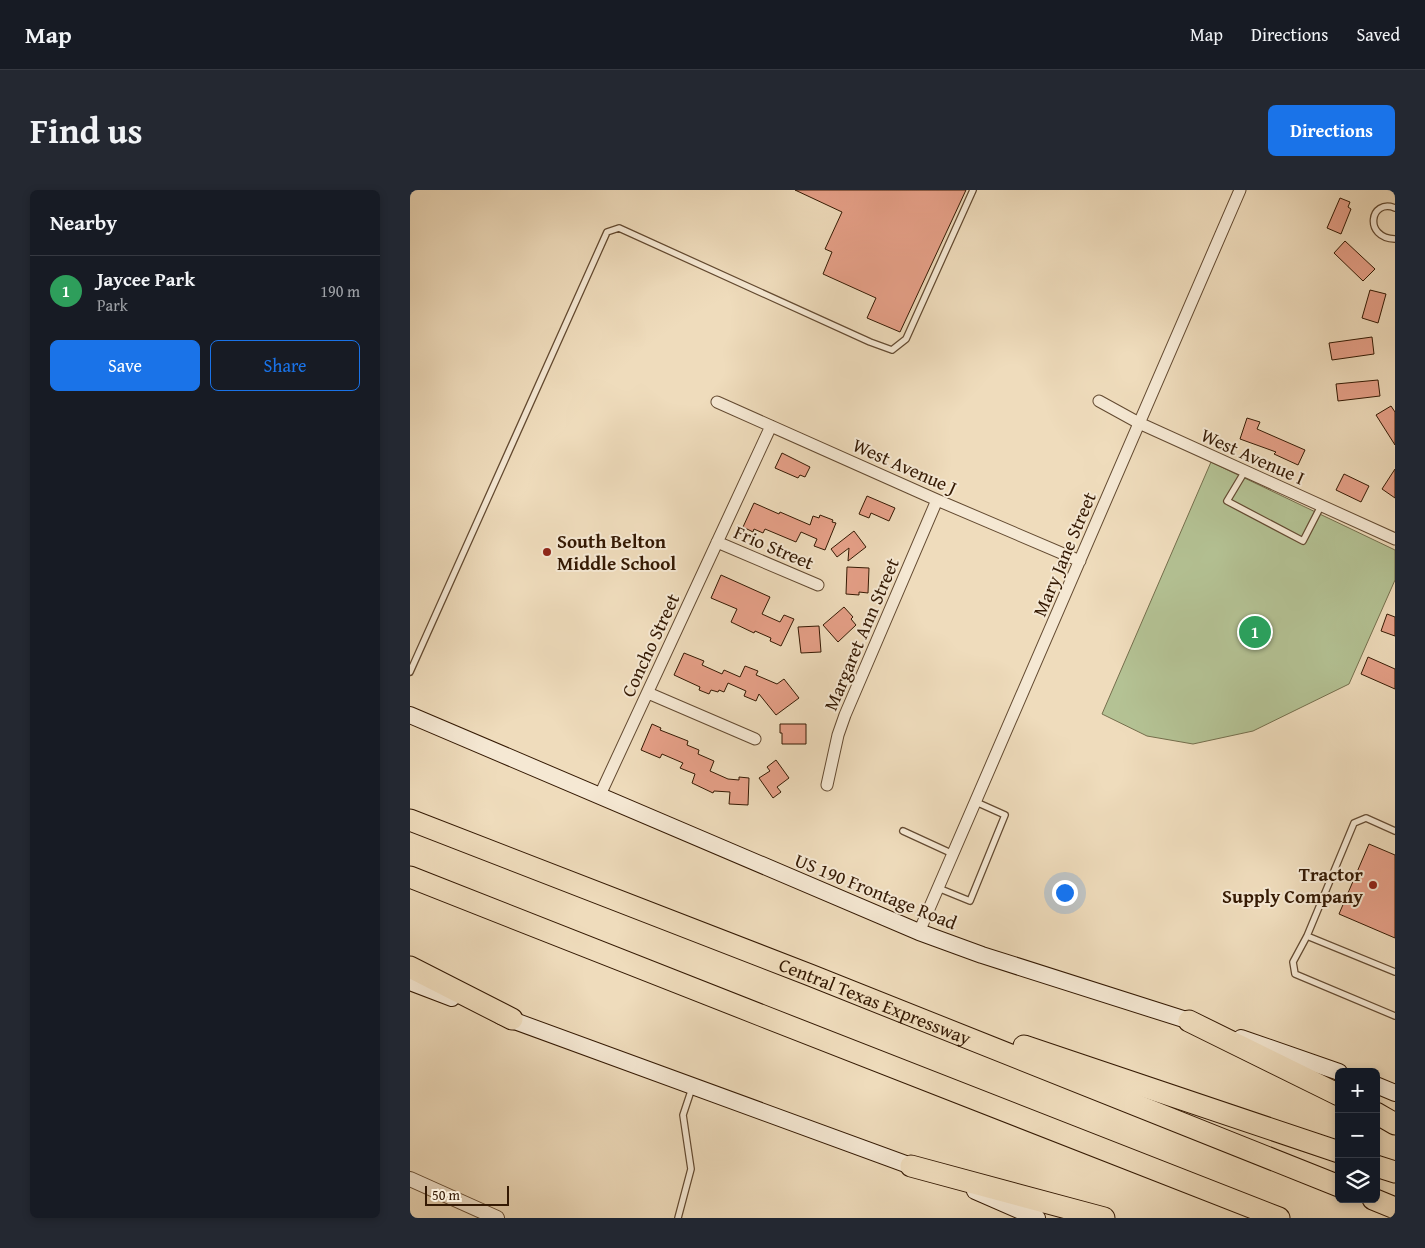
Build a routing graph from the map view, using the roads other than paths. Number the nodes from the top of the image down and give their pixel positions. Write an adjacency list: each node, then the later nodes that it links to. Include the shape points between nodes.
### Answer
1 (973, 190): 16 (lane, via 906,339 892,350 619,228 607,232)
2 (1240, 190): 7 (street, Mary Jane Street)
3 (1395, 208): 4 (lane, via 1382,207 1374,217 1378,233)
4 (1395, 239)
5 (1099, 401): 7 (street, West Avenue I)
6 (717, 402): 8 (street, West Avenue J)
7 (1139, 423): 9 (street, West Avenue I); 14 (street, Mary Jane Street)
8 (771, 426): 10 (street, West Avenue J); 13 (street, Concho Street)
9 (1245, 472): 11 (street, West Avenue I); 11 (lane, via 1227,501 1303,541)
10 (937, 500): 14 (street, West Avenue J); 20 (street, Margaret Ann Street, via 843,722)
11 (1322, 506): 12 (street, West Avenue I)
12 (1395, 539)
13 (717, 542): 15 (street, Frio Street); 17 (street, Concho Street)
14 (1080, 561): 22 (street, Mary Jane Street)
15 (818, 585)
16 (410, 672)
17 (648, 693): 19 (street); 21 (street, Concho Street)
18 (410, 715): 21 (main road, US 190 Frontage Road)
19 (755, 739)
20 (827, 785)
21 (599, 797): 29 (main road, US 190 Frontage Road)
22 (976, 802): 26 (street, Mary Jane Street); 28 (lane, via 1005,815 970,901)
23 (410, 820): 33 (highway, Central Texas Expressway)
24 (903, 831): 26 (lane)
25 (1395, 831): 30 (lane, via 1366,818 1354,823)
26 (953, 854): 28 (street, Mary Jane Street)
27 (410, 877): 57 (highway)
28 (938, 888): 29 (street, Mary Jane Street)
29 (919, 932): 37 (main road, US 190 Frontage Road)
30 (1307, 936): 32 (lane); 35 (lane, via 1293,962 1295,974)
31 (410, 967): 36 (highway)
32 (1395, 972)
33 (810, 975): 45 (highway); 50 (highway, Central Texas Expressway)
34 (410, 982): 36 (main road)
35 (1395, 1016)
36 (512, 1019): 39 (main road)
37 (1189, 1021): 38 (main road, US 190 Frontage Road); 42 (highway)
38 (1335, 1071)
39 (692, 1086): 46 (main road); 54 (lane, via 683,1115 691,1169)
40 (1380, 1086): 41 (main road)
41 (1395, 1092)
42 (1335, 1093)
43 (1380, 1115): 44 (highway)
44 (1395, 1124)
45 (1335, 1150)
46 (912, 1166): 55 (main road); 56 (highway)
47 (1380, 1167): 48 (highway)
48 (1395, 1172)
49 (410, 1179): 53 (street)
50 (1335, 1184)
51 (1380, 1202): 52 (highway)
52 (1395, 1208)
53 (497, 1218)
54 (678, 1218)
55 (1037, 1218)
56 (1104, 1218)
57 (1279, 1218)

